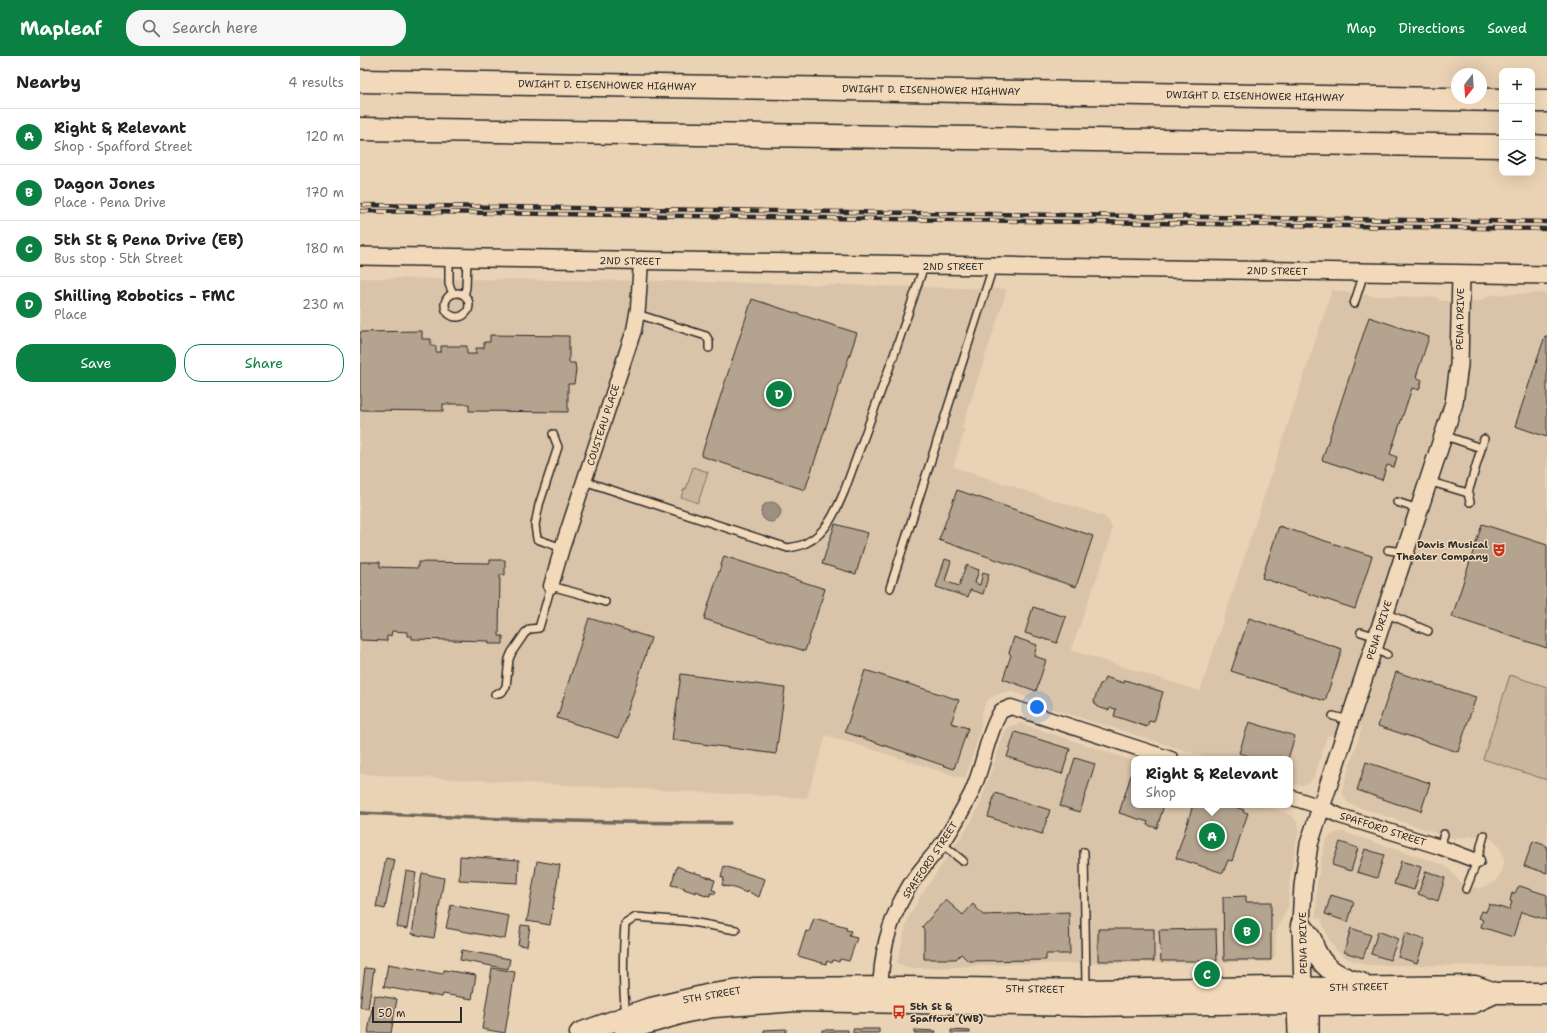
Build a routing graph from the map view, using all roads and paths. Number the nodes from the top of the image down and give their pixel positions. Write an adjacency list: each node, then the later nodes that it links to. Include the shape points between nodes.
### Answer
1 (360, 82): 2 (highway, DWIGHT D. EISENHOWER HIGHWAY)
2 (1499, 100)
3 (1535, 101): 4 (highway)
4 (1547, 101)
5 (360, 129): 6 (highway)
6 (1499, 146)
7 (1535, 146): 8 (highway)
8 (1547, 147)
9 (360, 256): 10 (street, 2ND STREET)
10 (449, 257): 11 (street, 2ND STREET); 18 (lane, via 449,284)
11 (468, 258): 12 (street, 2ND STREET); 19 (lane)
12 (641, 261): 13 (street, 2ND STREET); 21 (street, COUSTEAU PLACE)
13 (924, 266): 14 (street, 2ND STREET); 27 (lane, via 844,492 835,513 822,531 807,543 788,548)
14 (993, 266): 15 (street, 2ND STREET); 35 (lane)
15 (1364, 273): 16 (street, 2ND STREET); 20 (lane)
16 (1461, 274): 17 (street, 2ND STREET); 24 (street, PENA DRIVE, via 1459,365 1454,403)
17 (1547, 275)
18 (452, 294): 19 (lane); 19 (lane, via 445,301 445,309 450,315 457,317 469,308)
19 (464, 295)
20 (1354, 304)
21 (637, 314): 22 (lane, via 706,336); 27 (street, COUSTEAU PLACE)
22 (709, 348)
23 (553, 434): 33 (lane, via 558,447 535,525 537,539)
24 (1443, 435): 26 (lane); 28 (street, PENA DRIVE)
25 (1484, 440): 26 (lane)
26 (1481, 448): 29 (lane)
27 (584, 481): 33 (street, COUSTEAU PLACE)
28 (1428, 481): 29 (lane); 32 (street, PENA DRIVE)
29 (1468, 493): 31 (lane)
30 (1397, 502): 32 (lane)
31 (1470, 502)
32 (1418, 509): 37 (street, PENA DRIVE, via 1396,551)
33 (562, 548): 34 (street, COUSTEAU PLACE)
34 (551, 586): 36 (lane); 39 (lane, via 539,628 530,629 525,633 512,652 506,687 502,692)
35 (890, 588)
36 (605, 602)
37 (1384, 613): 38 (lane); 42 (street, PENA DRIVE, via 1374,643 1341,718)
38 (1428, 632)
39 (495, 694)
40 (1163, 756): 44 (street, SPAFFORD STREET, via 1011,707 1001,711 994,722 972,792)
41 (1293, 798): 42 (street, SPAFFORD STREET)
42 (1321, 807): 47 (street, SPAFFORD STREET, via 1340,816 1442,841); 49 (street, PENA DRIVE, via 1308,844)
43 (1484, 835): 47 (lane)
44 (942, 844): 46 (lane); 55 (street, SPAFFORD STREET, via 907,889 891,923 884,945)
45 (1084, 852): 52 (lane)
46 (963, 861)
47 (1477, 861): 48 (lane)
48 (1466, 889)
49 (1302, 925): 51 (main road, via 1320,960 1328,968 1350,980); 56 (street, PENA DRIVE)
50 (736, 930): 57 (lane, via 686,921 636,918 625,924 624,997)
51 (1378, 987): 53 (main road, 5TH STREET, via 1475,986); 56 (main road, 5TH STREET)
52 (1086, 990): 55 (main road, 5TH STREET); 56 (main road, 5TH STREET)
53 (1495, 993): 54 (main road, 5TH STREET); 56 (main road, 5TH STREET, via 1473,1004)
54 (1547, 993)
55 (880, 994): 56 (main road, 5TH STREET, via 1087,1006); 57 (main road, 5TH STREET, via 756,988 707,995 647,1009)
56 (1303, 998): 59 (street); 60 (street)
57 (627, 1028): 58 (main road, 5TH STREET)
58 (580, 1033)
59 (1297, 1033)
60 (1310, 1033)

